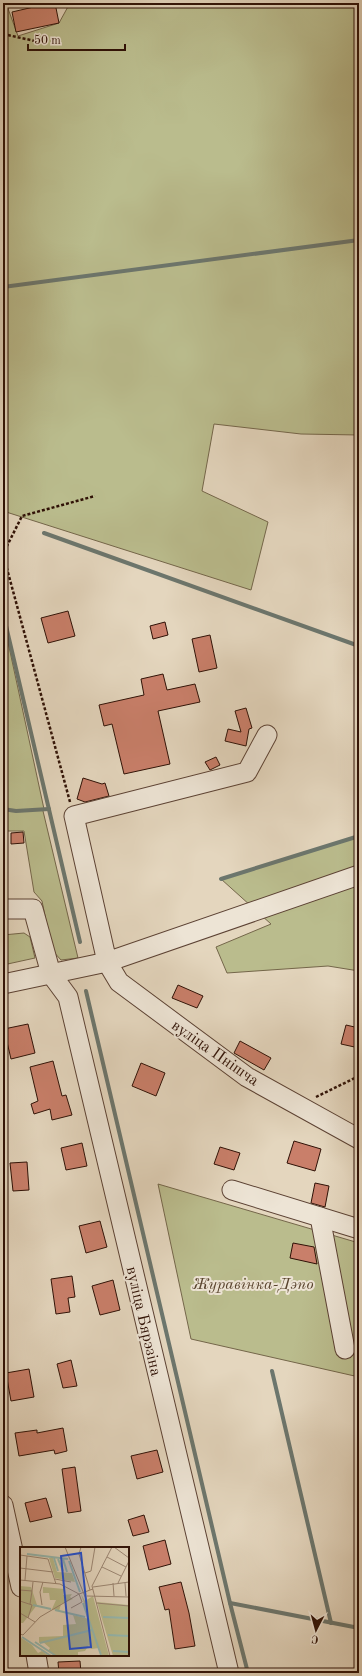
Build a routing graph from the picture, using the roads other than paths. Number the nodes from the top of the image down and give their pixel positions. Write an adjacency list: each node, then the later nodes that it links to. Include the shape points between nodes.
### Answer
1 (267, 735): 4 (street, вуліца Пнішча, via 247,772 74,816)
2 (359, 875): 4 (street)
3 (3, 906): 5 (street, via 33,909)
4 (107, 962): 5 (street); 7 (street, вуліца Пнішча, via 119,982 247,1077)
5 (51, 974): 6 (street); 16 (street, вуліца Бярэзіна, via 68,997)
6 (3, 984)
7 (359, 1139)
8 (232, 1190): 9 (street)
9 (320, 1217): 10 (street); 11 (street)
10 (359, 1229)
11 (345, 1349)
12 (3, 1505): 13 (street)
13 (20, 1582)
14 (36, 1656): 15 (street)
15 (39, 1673)
16 (228, 1673)

